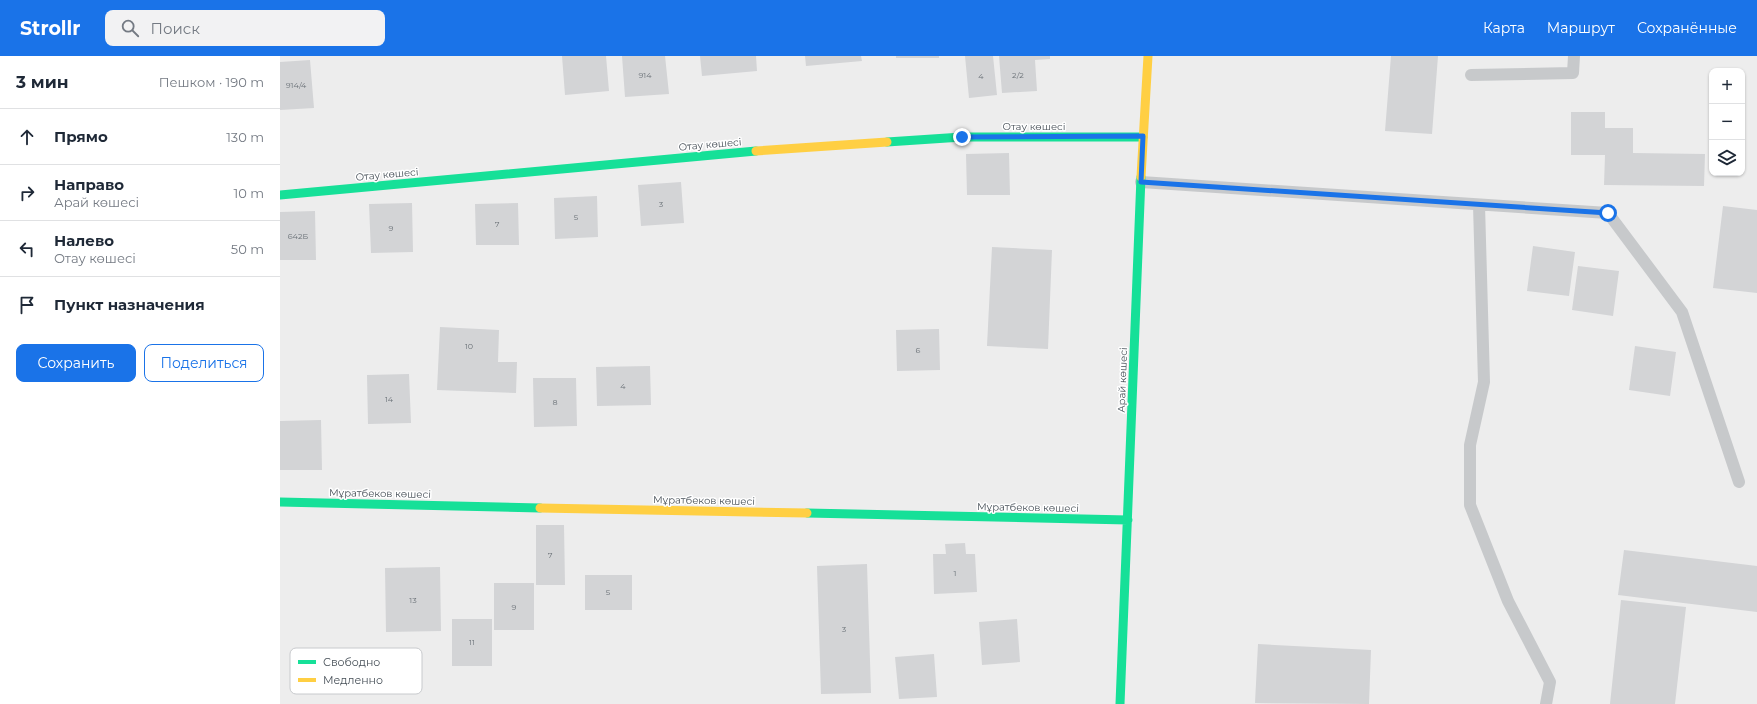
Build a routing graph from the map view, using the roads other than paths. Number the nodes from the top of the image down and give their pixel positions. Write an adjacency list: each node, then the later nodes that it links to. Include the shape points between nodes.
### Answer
1 (1148, 56): 4 (street, Арай көшесі)
2 (1574, 56): 3 (lane, via 1573,73)
3 (1471, 75)
4 (1143, 136): 5 (street, Арай көшесі); 6 (street, Отау көшесі, via 962,137 784,149)
5 (1141, 182): 7 (lane); 10 (street, Арай көшесі)
6 (280, 195)
7 (1479, 205): 8 (lane, via 1608,213 1682,312); 12 (lane, via 1484,382 1470,445 1470,505 1508,600 1550,682)
8 (1739, 482)
9 (280, 502): 10 (street, Мұратбеков көшесі)
10 (1128, 520): 11 (street, Арай көшесі)
11 (1120, 704)
12 (1546, 704)

